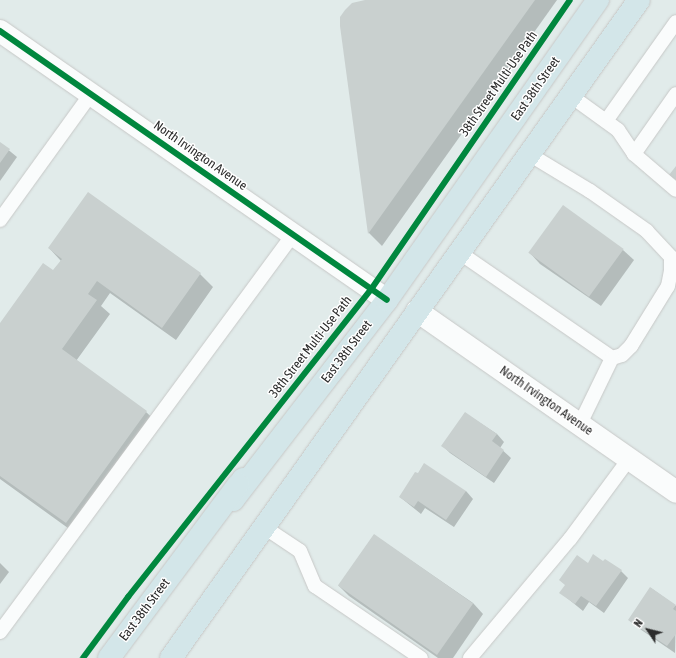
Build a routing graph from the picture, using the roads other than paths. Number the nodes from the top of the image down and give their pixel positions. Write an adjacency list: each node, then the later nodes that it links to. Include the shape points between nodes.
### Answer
1 (598, 0): 15 (main road, East 38th Street)
2 (639, 0): 7 (main road)
3 (676, 22): 8 (lane)
4 (0, 31): 5 (street, North Irvington Avenue)
5 (91, 94): 12 (lane); 13 (street, North Irvington Avenue)
6 (676, 94): 10 (lane)
7 (571, 96): 8 (lane); 9 (main road)
8 (606, 121): 10 (lane, via 618,130)
9 (529, 154): 14 (main road); 17 (lane, via 590,190 647,231 671,256 668,286 631,346 622,355)
10 (634, 154): 11 (lane)
11 (676, 190)
12 (0, 220)
13 (293, 234): 15 (street, North Irvington Avenue); 22 (lane)
14 (460, 252): 16 (main road); 17 (lane)
15 (387, 300): 23 (main road, East 38th Street, via 233,500 243,480)
16 (417, 311): 18 (street, North Irvington Avenue); 21 (main road)
17 (612, 358): 18 (lane)
18 (580, 424): 19 (street, North Irvington Avenue)
19 (629, 459): 20 (street, North Irvington Avenue); 26 (lane, via 570,539)
20 (676, 492)
21 (264, 527): 24 (main road); 25 (lane, via 300,551 315,586)
22 (0, 632)
23 (109, 658)
24 (171, 658)
25 (421, 658)
26 (470, 658)

